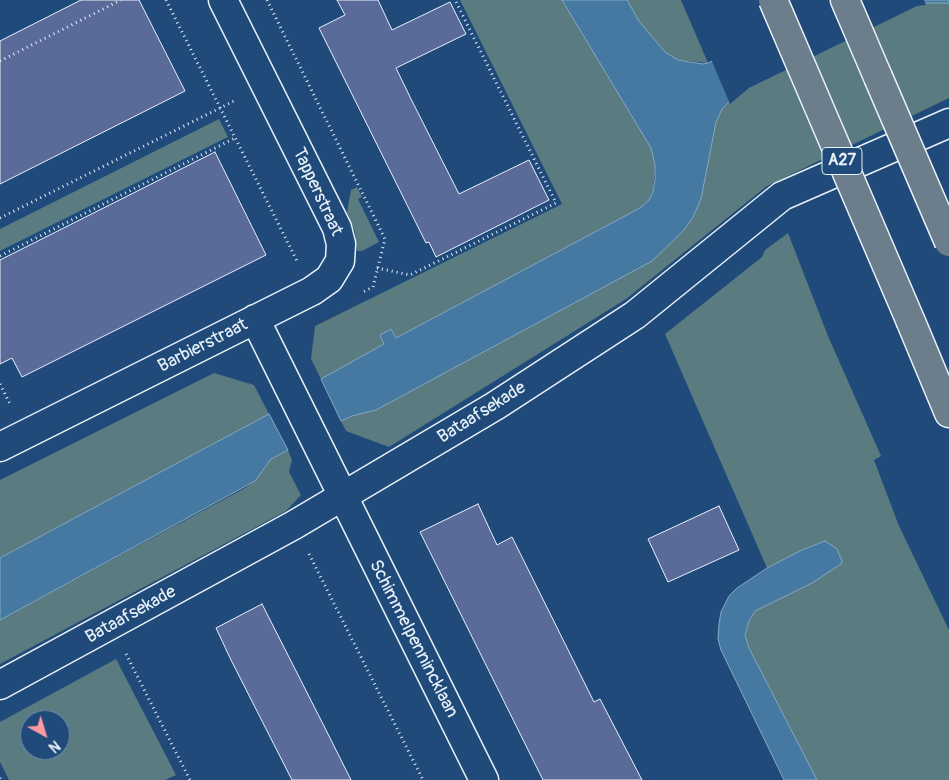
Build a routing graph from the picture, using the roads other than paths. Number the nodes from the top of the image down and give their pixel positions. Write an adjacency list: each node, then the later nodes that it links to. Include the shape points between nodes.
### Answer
1 (223, 0): 6 (street, Tapperstraat, via 337,228 341,244 340,261 329,279)
2 (773, 0): 7 (highway, A27, bridge)
3 (846, 0): 5 (highway, bridge)
4 (949, 123): 9 (street, Bataafsekade, via 782,196 635,314 496,406)
5 (949, 242)
6 (256, 319): 8 (street, Barbierstraat); 9 (street, Barbierstraat)
7 (949, 413)
8 (0, 447)
9 (342, 497): 10 (street, Bataafsekade); 11 (street, Schimmelpennincklaan)
10 (0, 685)
11 (484, 780)

